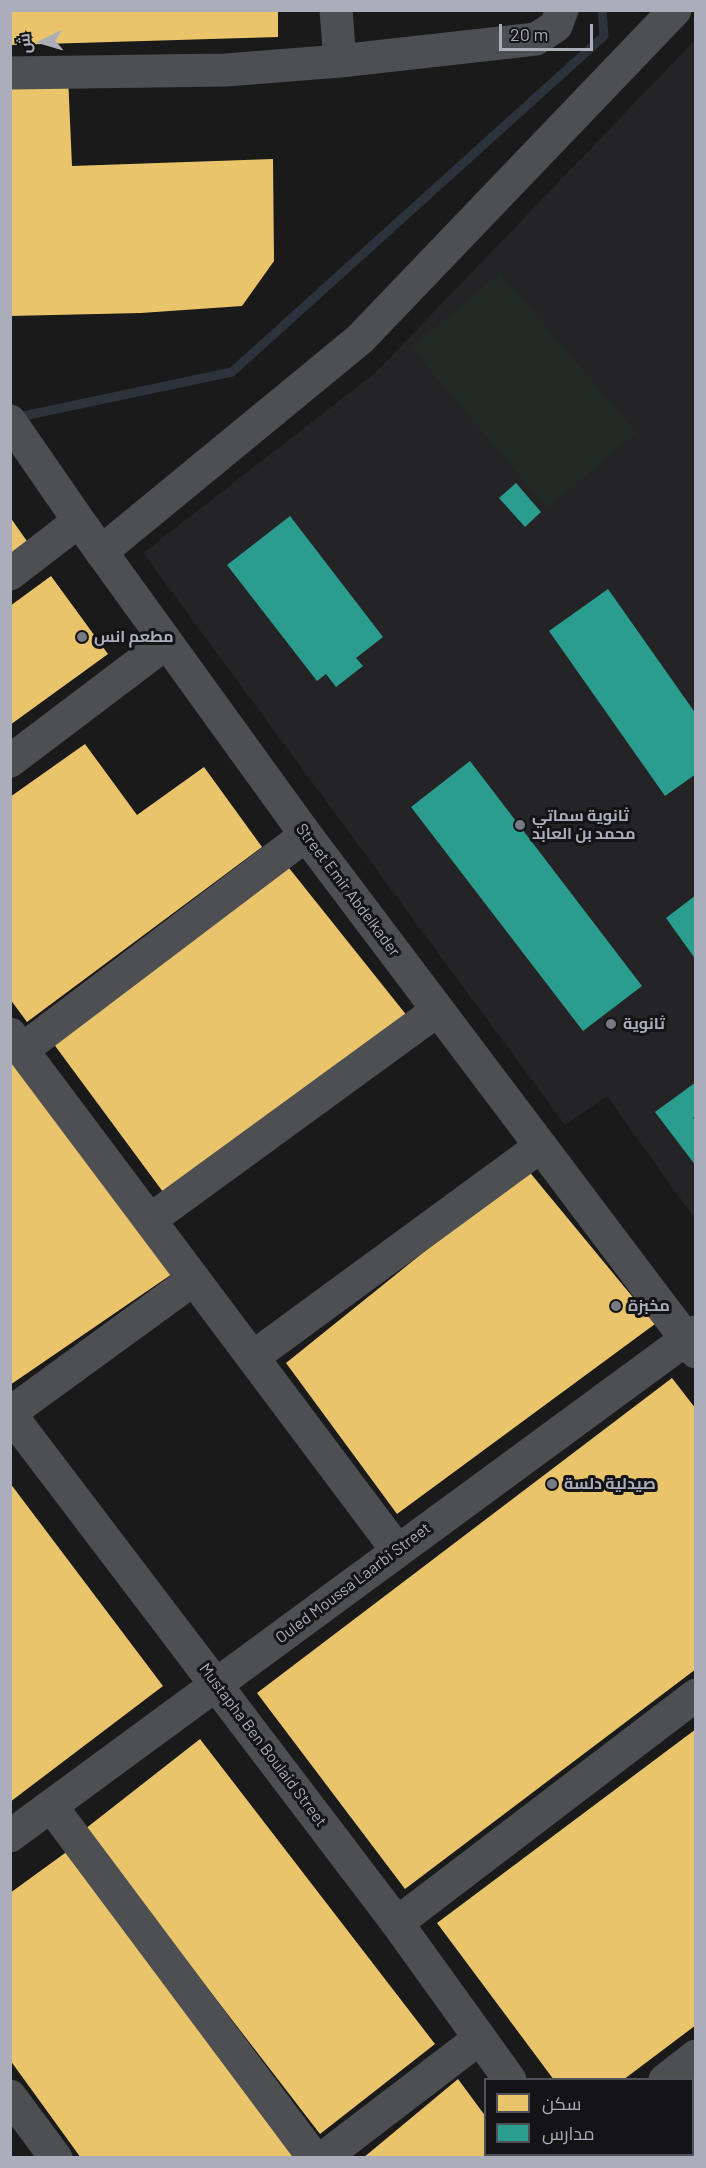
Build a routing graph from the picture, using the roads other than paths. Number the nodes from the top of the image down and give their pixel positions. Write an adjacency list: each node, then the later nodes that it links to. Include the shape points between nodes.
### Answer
1 (336, 10): 4 (street)
2 (562, 10): 4 (street, via 556,26 536,39)
3 (675, 10): 8 (street, via 360,339)
4 (340, 61): 5 (street, via 226,70)
5 (10, 73)
6 (16, 429): 7 (street, Street Emir Abdelkader)
7 (79, 522): 8 (street, Street Emir Abdelkader); 9 (street)
8 (101, 552): 10 (street, Street Emir Abdelkader)
9 (10, 574)
10 (166, 643): 11 (street); 12 (street, Street Emir Abdelkader)
11 (10, 761)
12 (306, 835): 13 (street, Street Emir Abdelkader); 14 (street)
13 (438, 1010): 15 (street, Street Emir Abdelkader); 16 (street)
14 (16, 1042): 16 (street)
15 (541, 1146): 18 (street, Street Emir Abdelkader); 19 (street)
16 (150, 1220): 17 (street)
17 (194, 1279): 19 (street); 20 (street)
18 (692, 1341): 21 (street, Ouled Moussa Laarbi Street)
19 (253, 1357): 21 (street)
20 (10, 1413): 22 (street, Mustapha Ben Boulaid Street)
21 (397, 1550): 22 (street, Ouled Moussa Laarbi Street)
22 (217, 1684): 24 (street, Ouled Moussa Laarbi Street); 26 (street, Mustapha Ben Boulaid Street)
23 (696, 1695): 26 (street)
24 (51, 1806): 25 (street, Ouled Moussa Laarbi Street); 33 (street)
25 (10, 1836)
26 (397, 1923): 27 (street, Mustapha Ben Boulaid Street)
27 (480, 2038): 29 (street, Mustapha Ben Boulaid Street); 34 (street)
28 (696, 2056): 30 (street)
29 (509, 2078)
30 (666, 2078)
31 (10, 2096): 32 (street)
32 (56, 2157)
33 (314, 2157)
34 (323, 2157)

